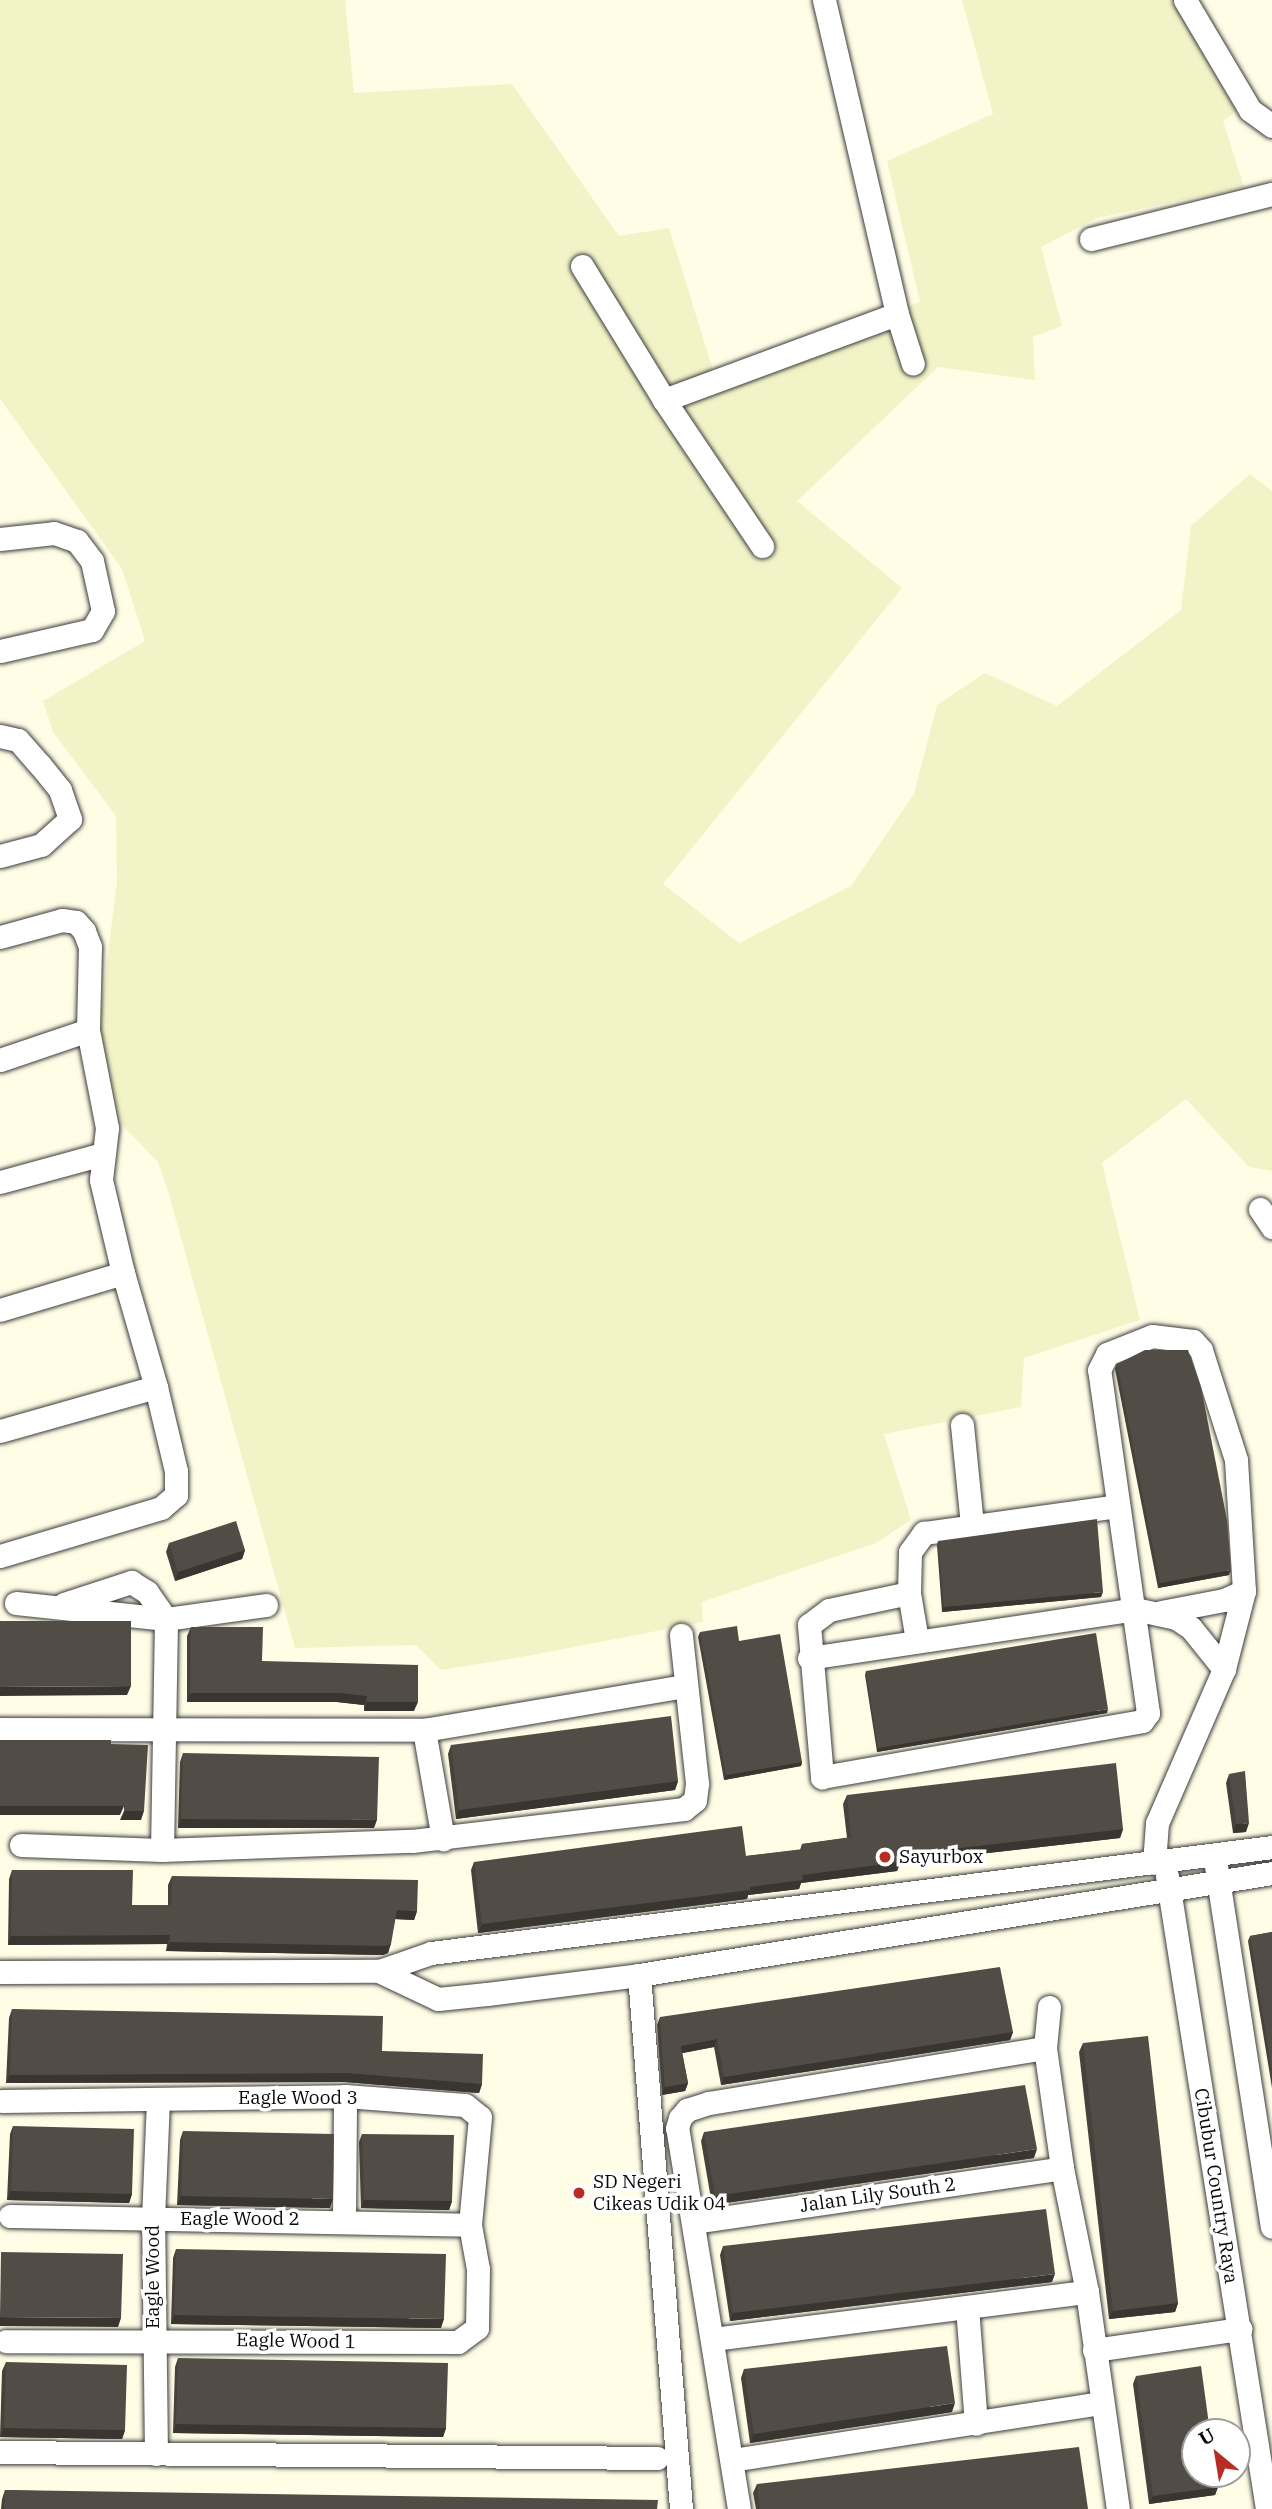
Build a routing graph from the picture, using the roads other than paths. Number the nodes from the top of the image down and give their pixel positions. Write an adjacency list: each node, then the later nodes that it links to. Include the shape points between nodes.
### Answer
1 (824, 0): 7 (street)
2 (1185, 0): 3 (street, via 1250,110)
3 (1272, 126)
4 (1272, 194): 5 (street)
5 (1091, 239)
6 (582, 266): 9 (street)
7 (897, 314): 8 (street); 9 (street)
8 (913, 364)
9 (664, 400): 11 (street)
10 (0, 539): 12 (street, via 54,533 77,541 92,561 103,611 92,630)
11 (762, 546)
12 (0, 651)
13 (0, 736): 14 (street, via 18,740 40,765 60,790 70,819 41,845)
14 (0, 856)
15 (0, 937): 16 (street, via 62,920 76,922 90,947)
16 (88, 1030): 17 (street); 18 (street, via 104,1099)
17 (0, 1060)
18 (103, 1154): 19 (street); 20 (street, via 101,1180)
19 (0, 1182)
20 (123, 1273): 21 (street); 22 (street)
21 (0, 1310)
22 (156, 1387): 24 (street); 27 (street, via 178,1489 169,1504)
23 (962, 1425): 26 (street)
24 (0, 1431)
25 (1118, 1506): 26 (street); 28 (street, Cibubur Country Raya, via 1099,1377 1107,1354 1152,1336 1193,1341 1201,1350 1236,1460); 33 (street)
26 (972, 1525): 29 (street, via 921,1535 910,1552)
27 (0, 1556)
28 (1244, 1591): 34 (street, via 1224,1600); 39 (street, Cibubur Country Raya)
29 (909, 1593): 37 (street); 38 (street, via 821,1613 809,1625)
30 (16, 1603): 32 (street)
31 (266, 1605): 35 (street)
32 (55, 1607): 35 (street); 35 (street, via 131,1582 147,1592)
33 (1135, 1609): 34 (street); 37 (street); 38 (street, via 1148,1713 1137,1725 822,1777)
34 (1158, 1613): 39 (street, via 1191,1628)
35 (166, 1619): 41 (street)
36 (681, 1635): 40 (street)
37 (917, 1640): 38 (street)
38 (809, 1658)
39 (1224, 1669): 49 (street, Cibubur Country Raya, via 1157,1823)
40 (684, 1686): 43 (street); 44 (street, via 698,1783 695,1800 684,1809)
41 (163, 1727): 42 (street); 43 (street); 47 (street)
42 (0, 1729)
43 (424, 1730): 44 (street)
44 (443, 1839): 47 (street)
45 (21, 1845): 47 (street)
46 (1272, 1847): 48 (street)
47 (162, 1850)
48 (1214, 1856): 49 (street); 51 (street)
49 (1160, 1863): 52 (street, Cibubur Country Raya); 53 (street, via 431,1953)
50 (1272, 1873): 51 (street)
51 (1217, 1881): 52 (street); 67 (street)
52 (1169, 1889): 55 (street); 70 (street, Cibubur Country Raya)
53 (379, 1971): 54 (street); 55 (street, via 438,1999)
54 (0, 1972)
55 (639, 1975): 82 (street)
56 (1049, 2007): 57 (street)
57 (1045, 2048): 61 (street); 65 (street, via 687,2110 677,2128)
58 (345, 2096): 59 (street, Eagle Wood 3); 64 (street); 66 (street, Eagle Wood 3, via 465,2105 474,2110 480,2117)
59 (158, 2100): 60 (street, Eagle Wood 3); 63 (street, Eagle Wood)
60 (2, 2101)
61 (1062, 2168): 65 (street, Jalan Lily South 2); 68 (street)
62 (10, 2216): 63 (street, Eagle Wood 2)
63 (153, 2219): 64 (street, Eagle Wood 2); 71 (street, Eagle Wood)
64 (344, 2219): 66 (street, Eagle Wood 2)
65 (694, 2222): 72 (street)
66 (470, 2225): 71 (street, Eagle Wood 1, via 478,2269 477,2328 458,2342)
67 (1272, 2227)
68 (1087, 2292): 69 (street); 74 (street)
69 (967, 2307): 72 (street); 76 (street)
70 (1240, 2329): 74 (street); 81 (street, Cibubur Country Raya)
71 (153, 2338): 73 (street, Eagle Wood 1); 78 (street, Eagle Wood)
72 (713, 2339): 80 (street)
73 (6, 2341)
74 (1094, 2350): 75 (street)
75 (1102, 2403): 76 (street); 84 (street)
76 (976, 2424): 80 (street)
77 (0, 2452): 78 (street)
78 (156, 2454): 79 (street)
79 (657, 2458)
80 (732, 2460): 83 (street)
81 (1268, 2506)
82 (681, 2509)
83 (739, 2509)
84 (1118, 2509)

